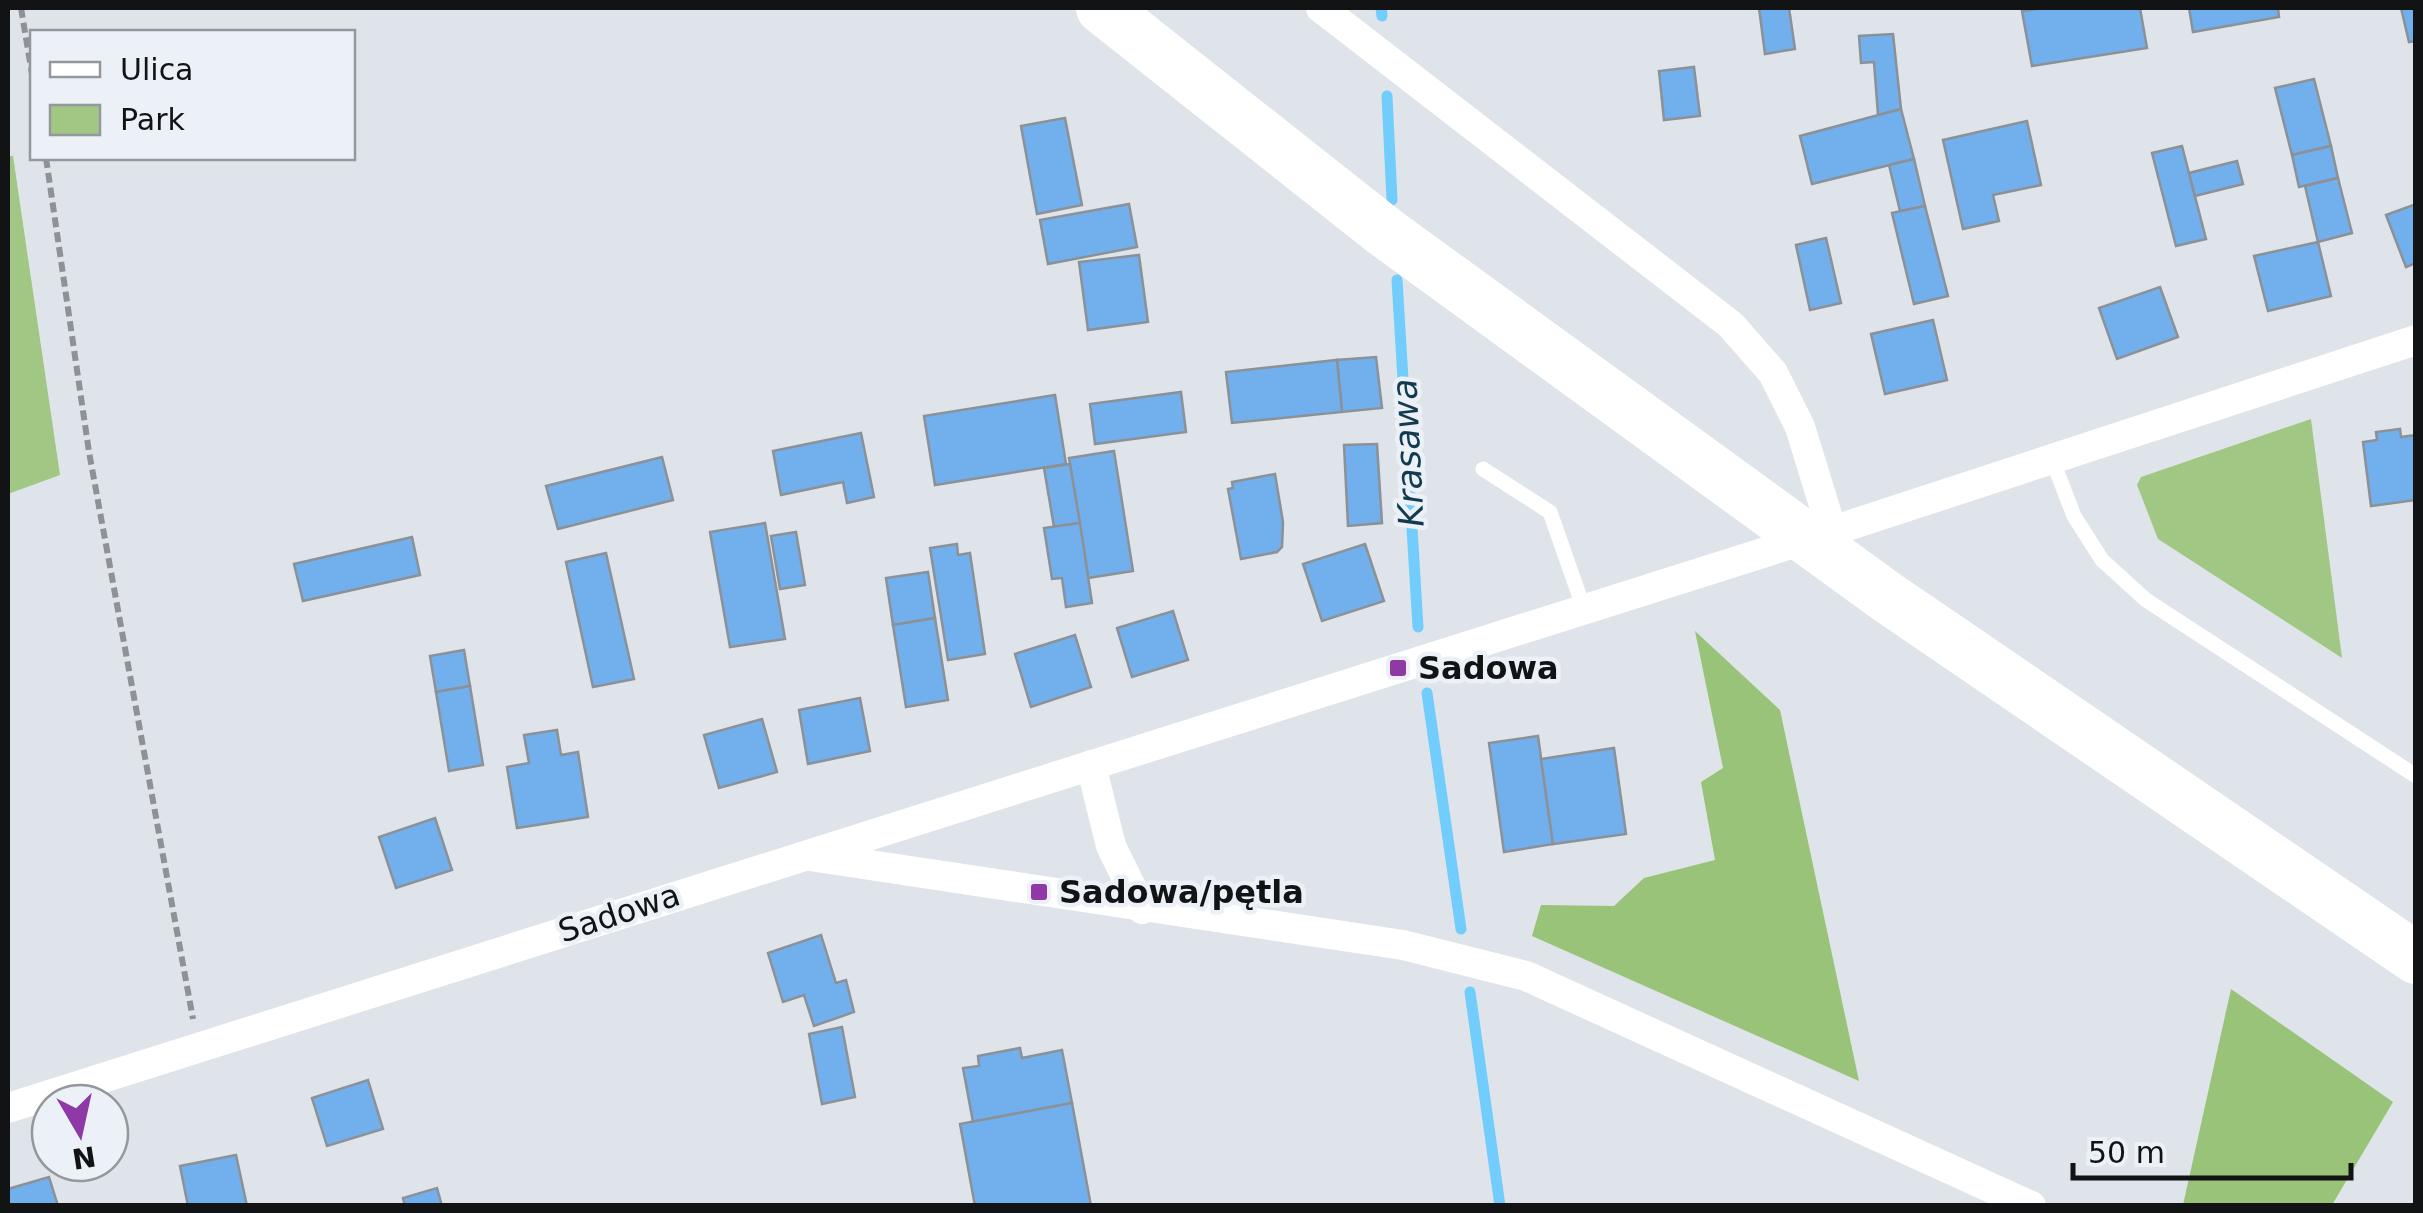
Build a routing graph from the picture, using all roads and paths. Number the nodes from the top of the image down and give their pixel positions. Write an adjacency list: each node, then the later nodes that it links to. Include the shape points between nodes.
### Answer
1 (22, 8): 4 (path)
2 (1102, 8): 15 (highway, via 1385,232 1740,491)
3 (1322, 8): 9 (street, via 1732,325 1773,374 1800,427)
4 (30, 61)
5 (46, 160): 16 (path, via 89,452)
6 (2416, 340): 7 (street)
7 (2052, 459): 9 (street); 12 (lane, via 2074,516 2102,560 2146,600)
8 (1483, 469): 10 (lane, via 1550,512)
9 (1832, 530): 10 (street)
10 (1584, 609): 11 (street)
11 (1092, 765): 13 (street); 14 (street, via 1111,846)
12 (2416, 776)
13 (801, 854): 14 (street, Sadowa); 16 (street, Sadowa)
14 (1142, 909): 18 (street, Sadowa, via 1403,945 1526,976)
15 (2416, 958)
16 (200, 1049): 17 (street, Sadowa)
17 (8, 1108)
18 (2031, 1206)

